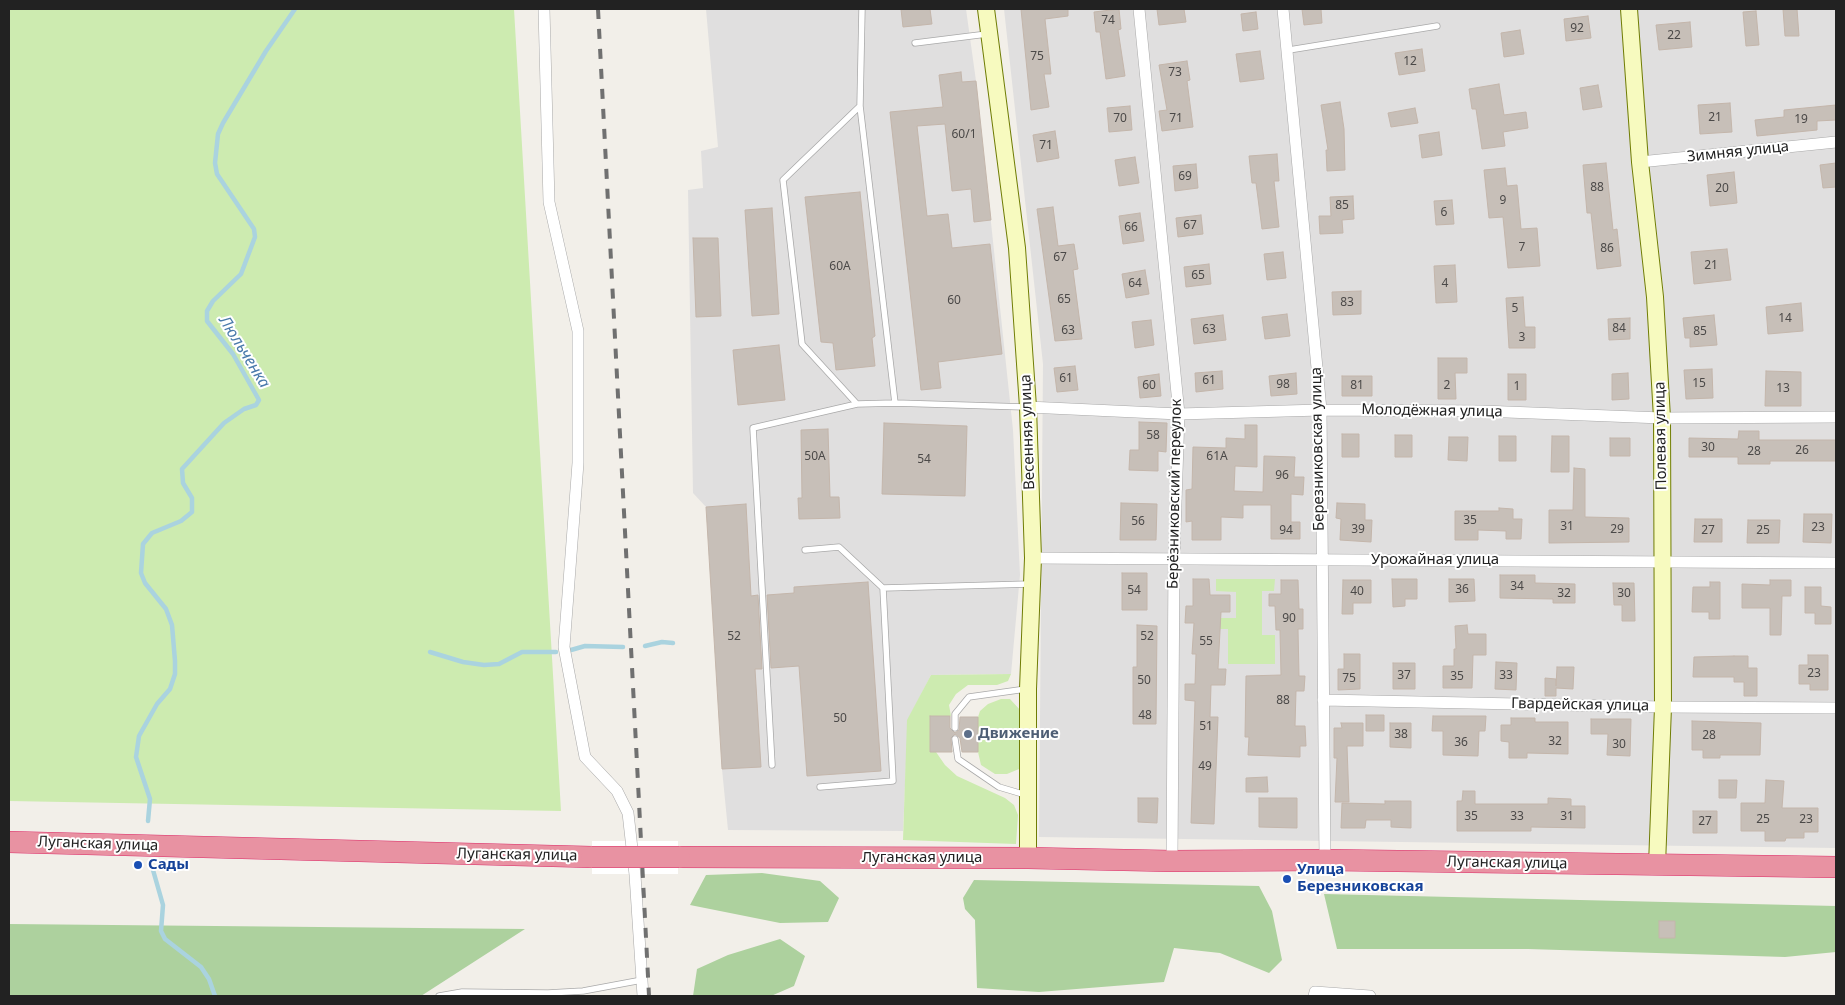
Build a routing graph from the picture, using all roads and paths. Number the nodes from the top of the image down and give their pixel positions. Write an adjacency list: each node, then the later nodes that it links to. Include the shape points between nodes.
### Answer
1 (544, 9): 44 (street, via 549,202 578,331 578,462 564,647 585,756 617,791 628,813)
2 (862, 9): 11 (lane)
3 (986, 9): 8 (street, Весенняя улица)
4 (1139, 9): 18 (street, Берёзниковский переулок)
5 (1283, 9): 10 (street, Березниковская улица)
6 (1629, 9): 13 (street, Полевая улица)
7 (1437, 26): 10 (lane)
8 (989, 34): 9 (lane); 16 (street, Весенняя улица, via 1017,248)
9 (915, 43)
10 (1289, 50): 17 (street, Березниковская улица)
11 (860, 106): 14 (lane); 15 (lane, via 783,180 802,344)
12 (1836, 142): 13 (street, Зимняя улица)
13 (1640, 162): 19 (street, Полевая улица, via 1655,297)
14 (895, 403): 15 (lane); 16 (lane)
15 (858, 404): 35 (lane, via 752,428)
16 (1028, 407): 18 (street, Молодёжная улица); 22 (street, Весенняя улица)
17 (1321, 410): 18 (street, Молодёжная улица); 19 (street, Молодёжная улица); 24 (street, Березниковская улица)
18 (1179, 414): 23 (street, Берёзниковский переулок)
19 (1662, 418): 20 (street, Молодёжная улица); 25 (street, Полевая улица)
20 (1836, 418)
21 (805, 550): 28 (lane, via 839,547)
22 (1033, 558): 23 (street, Урожайная улица); 27 (street, Весенняя улица)
23 (1174, 560): 24 (street, Урожайная улица); 41 (street, Берёзниковский переулок)
24 (1321, 560): 25 (street, Урожайная улица); 30 (street, Березниковская улица)
25 (1662, 562): 26 (street, Урожайная улица); 31 (street, Полевая улица)
26 (1836, 564)
27 (1032, 584): 28 (lane); 29 (street, Весенняя улица)
28 (883, 588): 36 (lane, via 894,781)
29 (1028, 689): 33 (lane, via 969,697 955,714); 37 (street, Весенняя улица)
30 (1323, 700): 31 (street, Гвардейская улица); 40 (street, Березниковская улица)
31 (1663, 707): 32 (street, Гвардейская улица); 42 (street, Полевая улица)
32 (1836, 708)
33 (955, 728)
34 (955, 739): 37 (lane, via 958,759 999,787)
35 (772, 765)
36 (820, 787)
37 (1028, 796): 39 (street, Весенняя улица)
38 (9, 842): 39 (highway, Луганская улица, bridge, via 592,857)
39 (1028, 858): 41 (highway, Луганская улица)
40 (1325, 860): 41 (highway, Луганская улица); 42 (highway, Луганская улица)
41 (1172, 861)
42 (1657, 865): 43 (highway, Луганская улица)
43 (1836, 867)
44 (642, 980): 46 (lane, via 583,991 462,992); 47 (street)
45 (1315, 994): 48 (street)
46 (439, 996)
47 (643, 996)
48 (1370, 996)

